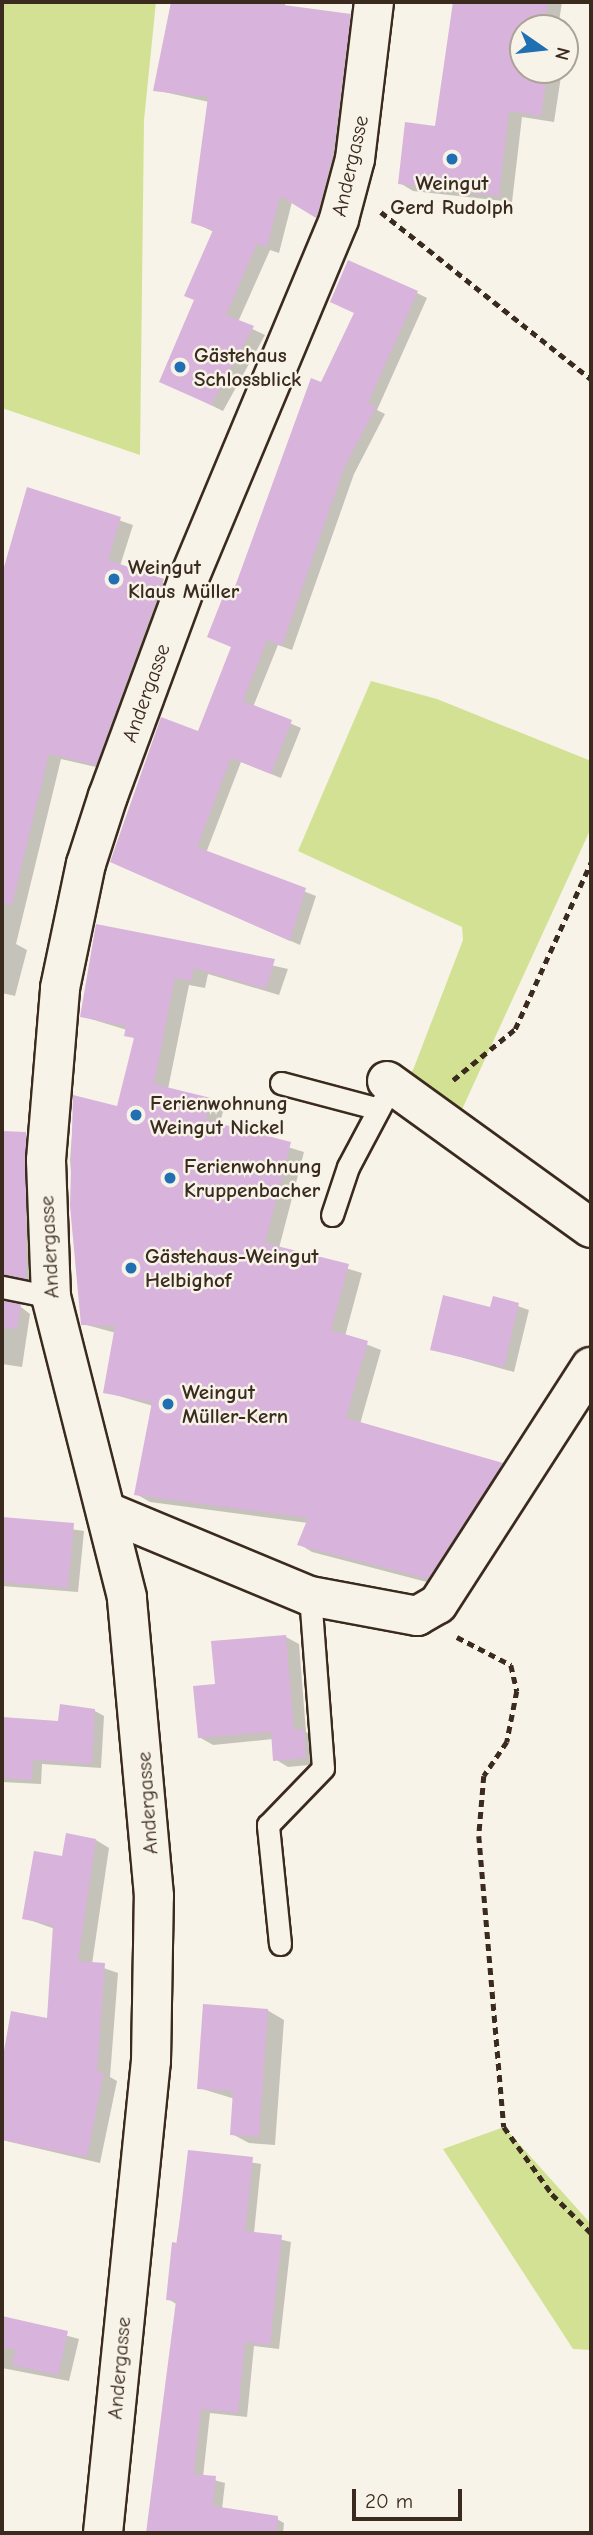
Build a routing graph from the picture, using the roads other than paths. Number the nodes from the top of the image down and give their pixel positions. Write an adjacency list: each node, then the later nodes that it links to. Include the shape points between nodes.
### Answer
1 (374, 2): 7 (street, Andergasse, via 349,187 187,583 86,864 60,988 51,1081)
2 (281, 1083): 3 (lane)
3 (392, 1096): 4 (lane, via 348,1167); 5 (street)
4 (332, 1215)
5 (591, 1228)
6 (2, 1287): 7 (lane)
7 (51, 1297): 9 (street, Andergasse)
8 (591, 1367): 10 (street, via 438,1604 417,1616)
9 (108, 1512): 10 (street); 12 (street, Andergasse, via 139,1688 154,1985)
10 (310, 1596): 11 (lane, via 323,1768 268,1825)
11 (280, 1944)
12 (103, 2533)

